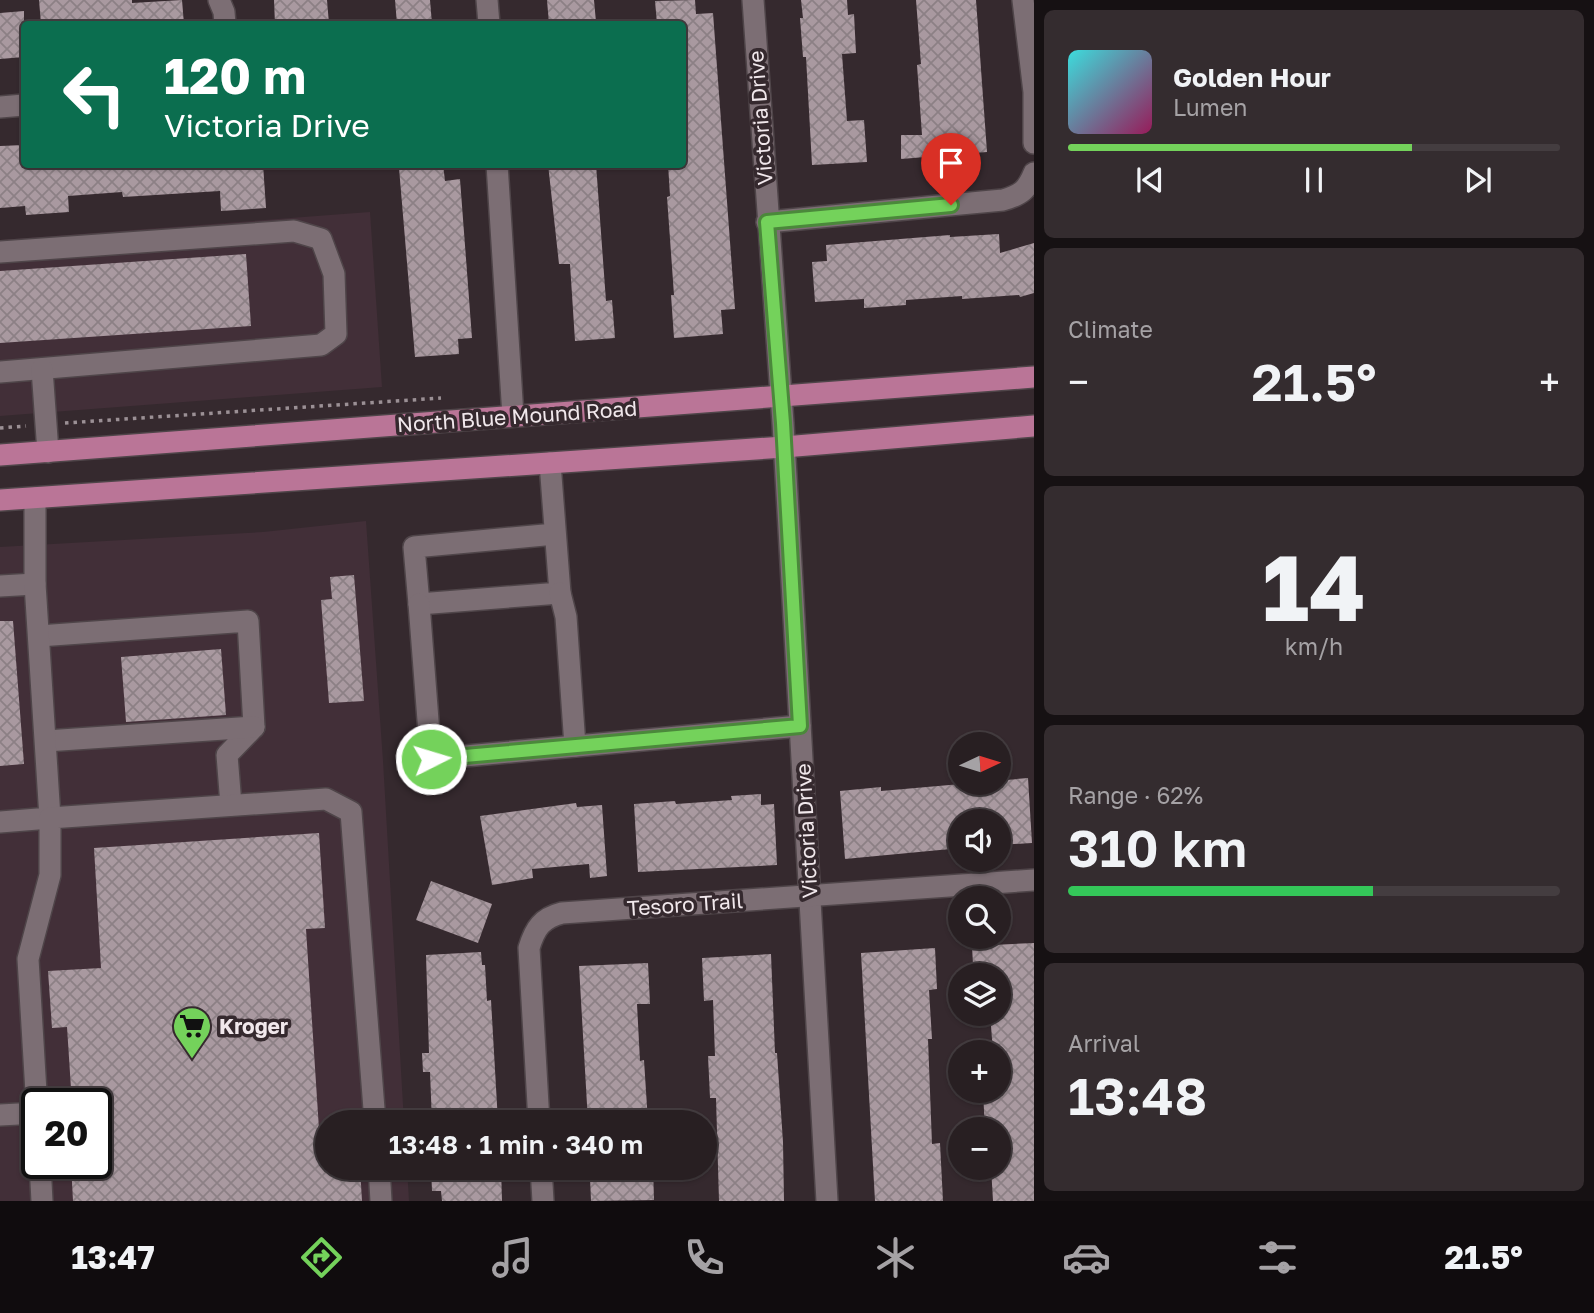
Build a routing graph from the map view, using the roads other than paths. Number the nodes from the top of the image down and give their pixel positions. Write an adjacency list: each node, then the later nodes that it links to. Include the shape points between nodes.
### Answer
1 (219, 0): 5 (street)
2 (487, 0): 6 (street)
3 (753, 0): 12 (street, Victoria Drive)
4 (1023, 0): 9 (street, via 1034,92)
5 (225, 21)
6 (489, 21)
7 (21, 105): 8 (street)
8 (0, 107)
9 (1034, 143)
10 (497, 168): 18 (street)
11 (1034, 173): 12 (street, via 1027,189 1003,200)
12 (767, 222): 17 (street, Victoria Drive)
13 (0, 252): 14 (street, via 294,231 321,239 334,274 336,334 321,345)
14 (41, 369): 15 (street); 21 (street)
15 (0, 373)
16 (1034, 377): 17 (main road, North Blue Mound Road)
17 (780, 395): 18 (main road, North Blue Mound Road); 20 (street, Victoria Drive)
18 (513, 416): 21 (main road, North Blue Mound Road)
19 (1034, 426): 20 (main road)
20 (784, 446): 23 (main road); 32 (street, Victoria Drive)
21 (48, 452): 22 (main road, North Blue Mound Road)
22 (0, 455)
23 (550, 463): 24 (main road); 26 (street)
24 (34, 498): 25 (main road); 27 (street)
25 (0, 500)
26 (555, 534): 29 (street); 30 (street, via 414,547)
27 (35, 584): 28 (street); 31 (street)
28 (0, 586)
29 (560, 593): 30 (street); 35 (street, via 566,617)
30 (419, 604): 35 (street, via 431,759)
31 (38, 636): 33 (street, via 248,621); 34 (street)
32 (800, 726): 35 (street); 40 (street, Victoria Drive)
33 (254, 727): 34 (street); 36 (street, via 227,755)
34 (46, 741): 37 (street)
35 (575, 746)
36 (231, 805): 37 (street); 42 (street, via 326,799 351,811)
37 (50, 818): 38 (street); 41 (street, via 50,875 28,958)
38 (0, 822)
39 (1034, 880): 40 (street, Tesoro Trail)
40 (810, 895): 43 (street, Tesoro Trail, via 549,916 539,924 529,948); 52 (street, Victoria Drive)
41 (36, 1088)
42 (374, 1110)
43 (538, 1110)
44 (21, 1113): 45 (street)
45 (0, 1115)
46 (41, 1179): 49 (street)
47 (380, 1180): 50 (street)
48 (542, 1180): 51 (street)
49 (42, 1201)
50 (382, 1201)
51 (543, 1201)
52 (827, 1201)

